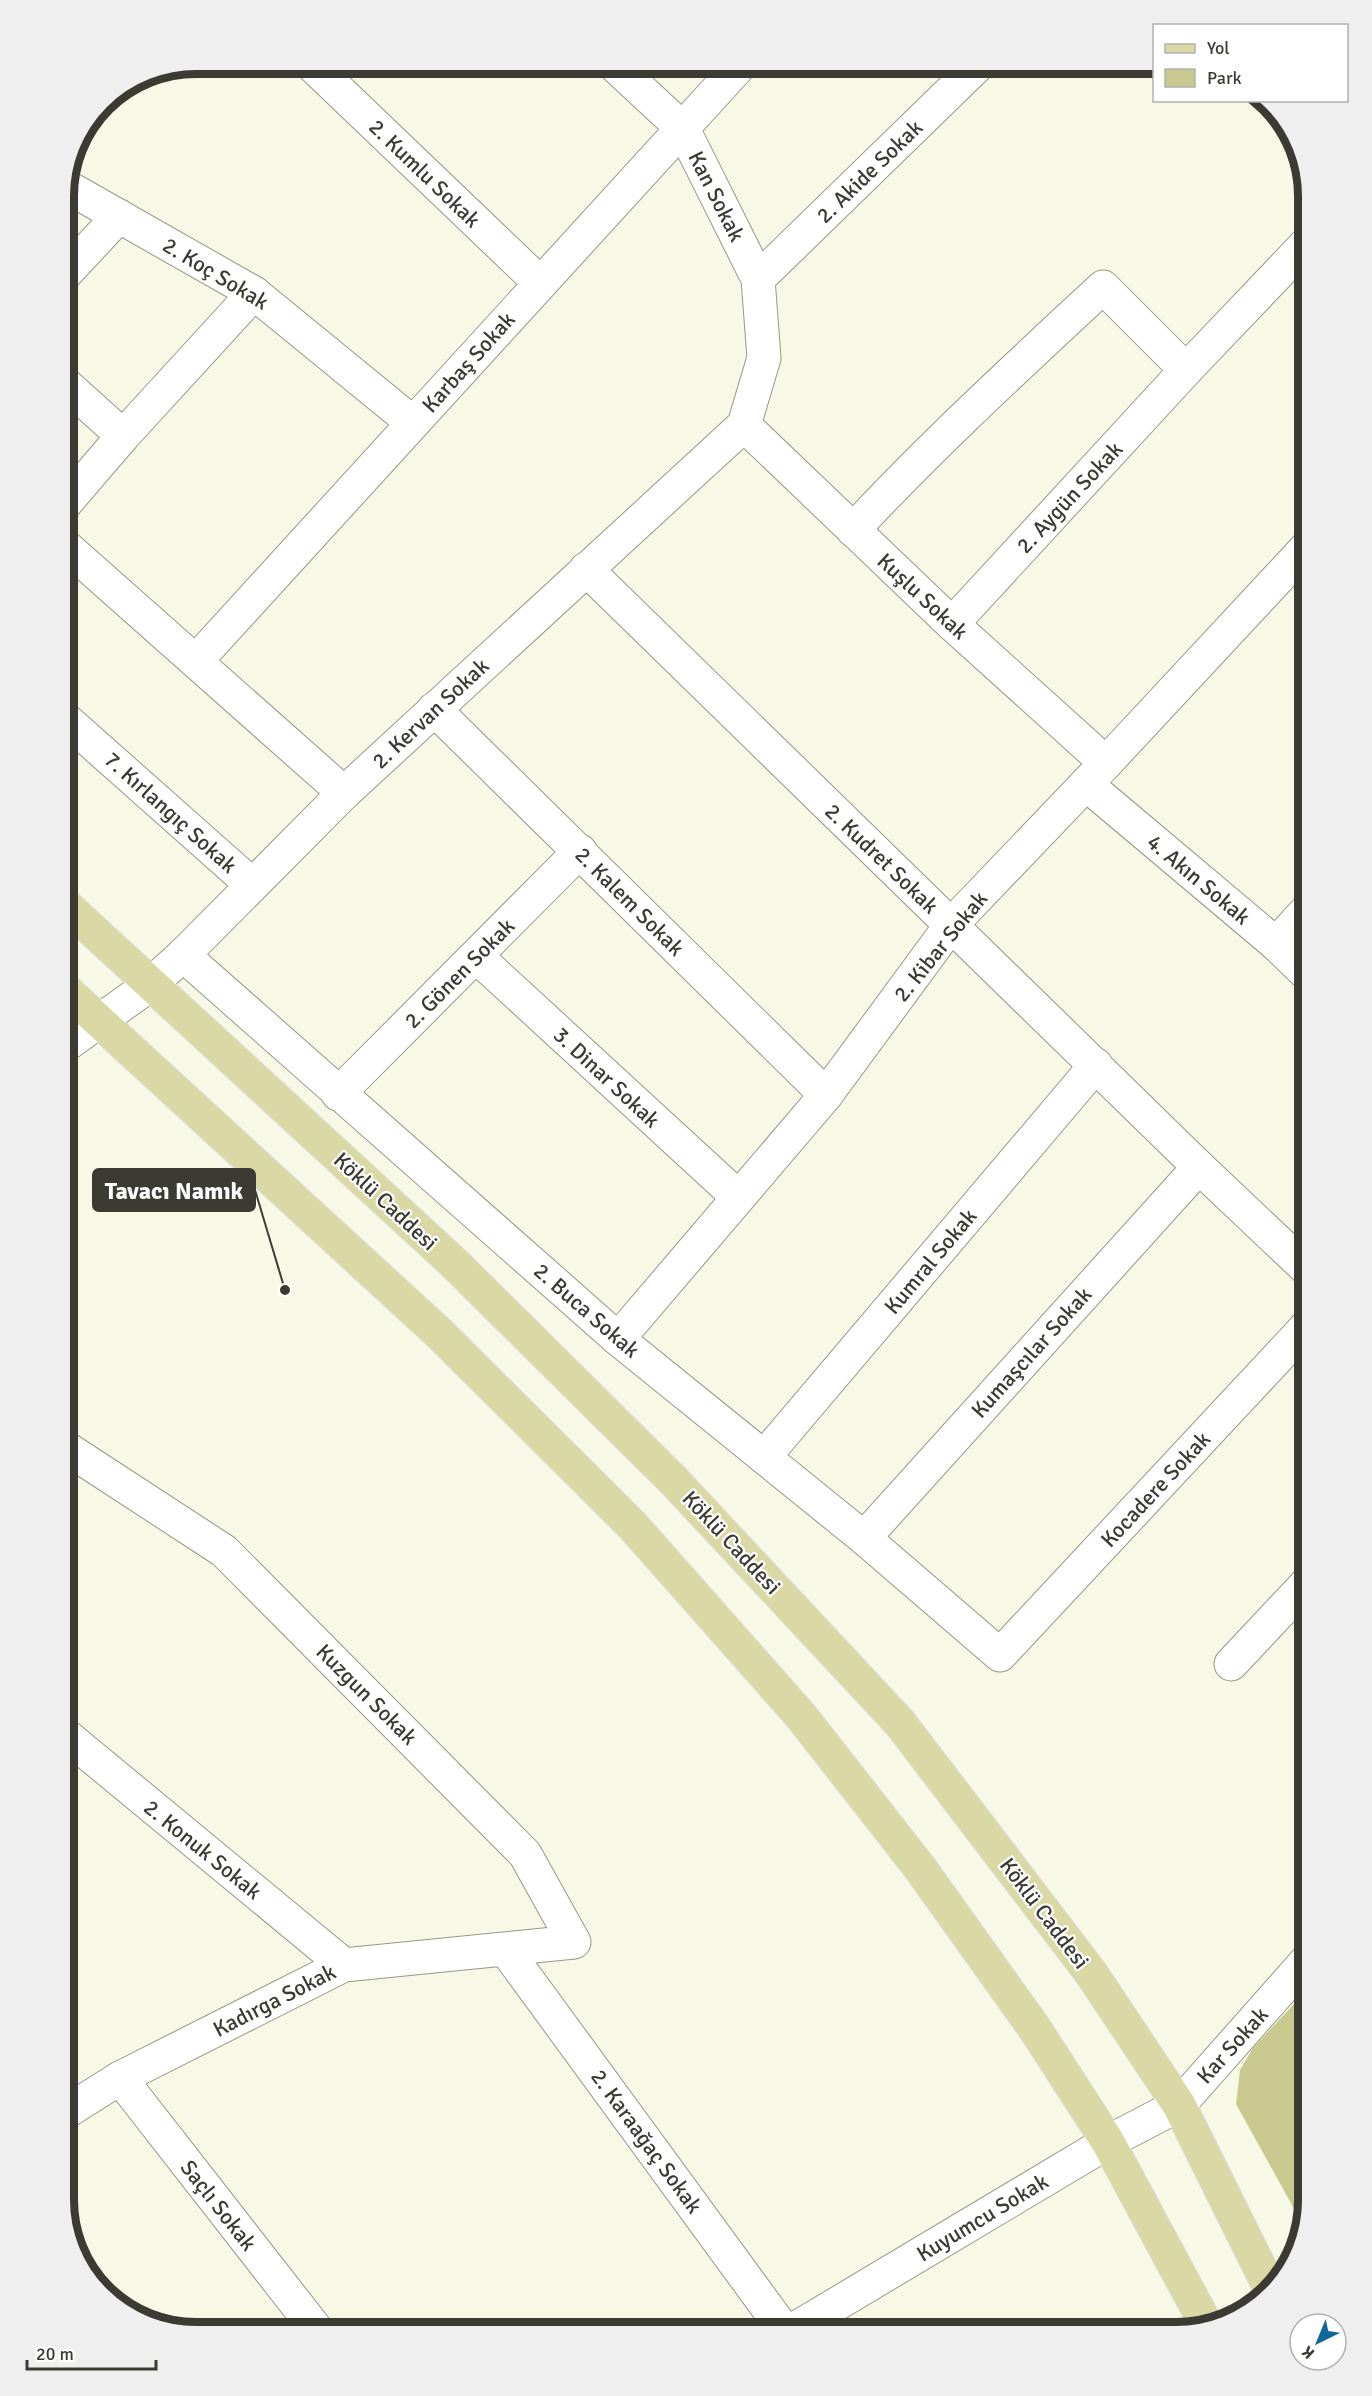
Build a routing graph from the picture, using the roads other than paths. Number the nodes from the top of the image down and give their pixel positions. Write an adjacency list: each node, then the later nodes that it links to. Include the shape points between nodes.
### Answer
1 (322, 74): 11 (street, 2. Kumlu Sokak)
2 (624, 74): 5 (street, Kan Sokak)
3 (732, 74): 5 (street, Karbaş Sokak)
4 (969, 74): 10 (street, 2. Akide Sokak)
5 (683, 129): 10 (street, Kan Sokak); 11 (street, Karbaş Sokak)
6 (74, 191): 7 (street, 2. Koç Sokak)
7 (119, 216): 9 (street); 12 (street, 2. Koç Sokak)
8 (1298, 253): 13 (street, 2. Aygün Sokak)
9 (74, 264)
10 (759, 279): 16 (street, Kan Sokak, via 764,358)
11 (540, 283): 15 (street, Karbaş Sokak)
12 (254, 293): 15 (street, 2. Koç Sokak); 17 (street)
13 (1186, 370): 19 (street, via 1103,287 897,482); 23 (street, 2. Aygün Sokak)
14 (74, 392): 17 (street)
15 (413, 423): 24 (street, Karbaş Sokak)
16 (744, 425): 19 (street, Kuşlu Sokak); 22 (street, 2. Kervan Sokak)
17 (123, 436): 18 (street)
18 (74, 493)
19 (853, 530): 23 (street, Kuşlu Sokak)
20 (74, 554): 24 (street)
21 (1298, 557): 27 (street, 2. Kibar Sokak)
22 (586, 569): 25 (street, 2. Kervan Sokak); 33 (street, 2. Kudret Sokak)
23 (952, 624): 27 (street, Kuşlu Sokak)
24 (196, 662): 28 (street)
25 (434, 709): 28 (street, 2. Kervan Sokak); 29 (street, 2. Kalem Sokak)
26 (74, 727): 30 (street, 7. Kırlangıç Sokak)
27 (1096, 774): 33 (street, 2. Kibar Sokak); 34 (street, 4. Akın Sokak)
28 (344, 793): 30 (street, 2. Kervan Sokak)
29 (580, 851): 36 (street, 2. Gönen Sokak); 44 (street, 2. Kalem Sokak)
30 (252, 884): 35 (street, 2. Kervan Sokak)
31 (74, 913): 38 (main road, Köklü Caddesi)
32 (1298, 920): 34 (street)
33 (951, 925): 42 (street, 2. Kudret Sokak); 44 (street, 2. Kibar Sokak)
34 (1276, 944): 37 (street, 4. Akın Sokak)
35 (183, 955): 38 (street, 2. Kervan Sokak); 43 (street, 2. Buca Sokak)
36 (476, 956): 43 (street, 2. Gönen Sokak); 46 (street, 3. Dinar Sokak)
37 (1298, 965)
38 (151, 984): 40 (street, 2. Kervan Sokak); 61 (main road, Köklü Caddesi, via 454,1263 674,1481 900,1723 1091,1973)
39 (74, 998): 40 (main road)
40 (100, 1020): 41 (street, 2. Kervan Sokak); 63 (main road, via 440,1334 632,1525 801,1716 920,1868 1035,2029)
41 (74, 1039)
42 (1096, 1065): 45 (street, 2. Kudret Sokak); 51 (street, Kumral Sokak)
43 (338, 1094): 49 (street, 2. Buca Sokak)
44 (826, 1095): 46 (street, 2. Kibar Sokak)
45 (1199, 1167): 47 (street, 2. Kudret Sokak); 52 (street, Kumaşcılar Sokak)
46 (738, 1197): 49 (street, 2. Kibar Sokak)
47 (1298, 1261)
48 (1298, 1336): 54 (street, Kocadere Sokak)
49 (618, 1339): 51 (street, 2. Buca Sokak)
50 (74, 1453): 57 (street, Kuzgun Sokak, via 224,1551 525,1854 574,1942)
51 (764, 1457): 52 (street, 2. Buca Sokak)
52 (864, 1538): 54 (street, 2. Buca Sokak)
53 (1298, 1593): 55 (street)
54 (1000, 1655)
55 (1231, 1664)
56 (74, 1742): 58 (street, 2. Konuk Sokak)
57 (506, 1950): 58 (street, Kadırga Sokak); 67 (street, 2. Karaağaç Sokak)
58 (344, 1965): 60 (street, Kadırga Sokak)
59 (1298, 1970): 61 (street, Kar Sokak)
60 (120, 2078): 62 (street, Kadırga Sokak); 66 (street, Saçlı Sokak)
61 (1179, 2105): 63 (street, Kuyumcu Sokak); 64 (main road, Köklü Caddesi)
62 (74, 2107)
63 (1108, 2142): 65 (main road); 68 (street, Kuyumcu Sokak)
64 (1267, 2282)
65 (1203, 2319)
66 (311, 2322)
67 (779, 2322)
68 (805, 2322)

